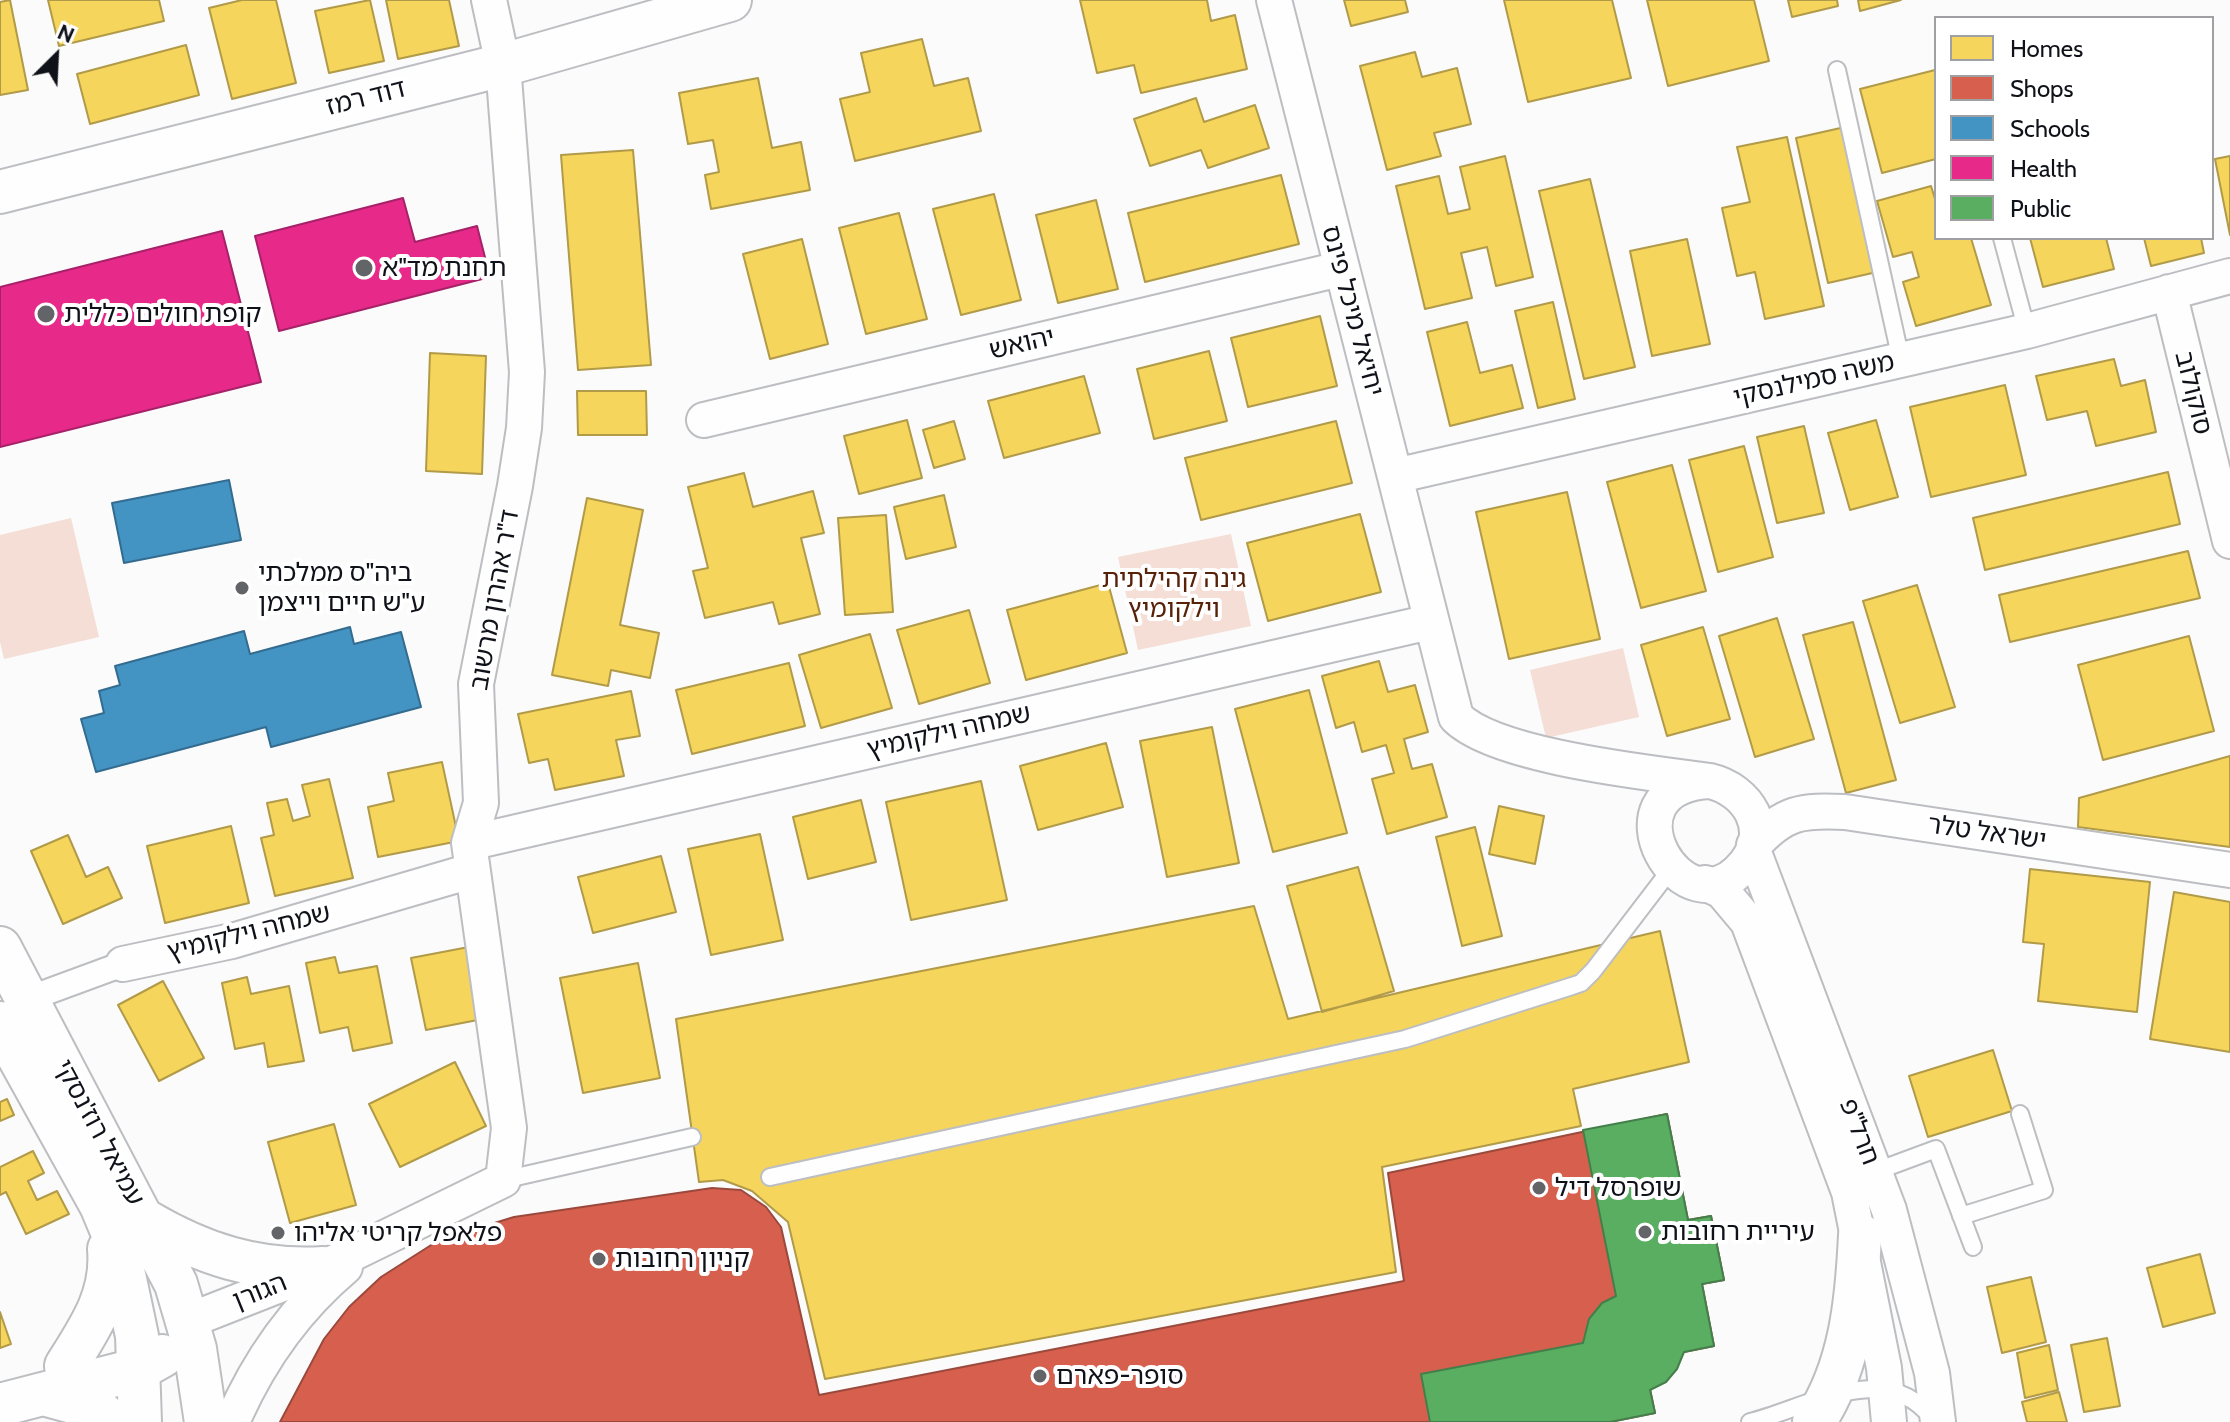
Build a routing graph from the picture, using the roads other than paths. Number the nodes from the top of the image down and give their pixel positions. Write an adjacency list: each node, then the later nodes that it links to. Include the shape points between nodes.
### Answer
1 (489, 0): 4 (street, ד"ר אהרון מרשוב)
2 (730, 0): 4 (street, דוד רמז)
3 (1274, 0): 8 (street, יחיאל מיכל פינס)
4 (503, 65): 6 (street, דוד רמז); 21 (street, ד"ר אהרון מרשוב, via 527,372 515,486 476,684 481,803)
5 (1837, 70): 12 (lane)
6 (0, 192)
7 (2003, 240): 11 (lane)
8 (1340, 269): 13 (street, יהואש); 14 (street, יחיאל מיכל פינס)
9 (2230, 276): 10 (street, משה סמילנסקי)
10 (2169, 292): 11 (street, משה סמילנסקי); 15 (street, סוקולוב)
11 (2027, 331): 12 (street, משה סמילנסקי)
12 (1901, 360): 14 (street, משה סמילנסקי)
13 (704, 420)
14 (1395, 476): 16 (street, יחיאל מיכל פינס)
15 (2230, 541)
16 (1430, 622): 17 (street, via 1453,707 1466,727); 21 (street, שמחה וילקומיץ)
17 (1582, 762): 18 (street); 19 (street, via 1640,799)
18 (1710, 781): 19 (street, via 1694,782 1668,797); 20 (street, via 1726,785 1750,806 1756,821)
19 (1655, 837): 22 (street)
20 (1754, 848): 23 (street, ישראל טלר, via 1782,818 1824,811); 24 (street, via 1740,870); 30 (street, חרל"פ)
21 (470, 857): 26 (street, שמחה וילקומיץ, via 232,941); 32 (street, ד"ר אהרון מרשוב, via 509,1128)
22 (1671, 869): 24 (street); 31 (lane, via 1581,983 1405,1039)
23 (2230, 870)
24 (1705, 883): 36 (street, חרל"פ, via 1736,904 1763,956)
25 (0, 948): 27 (street, עמיאל רוז'נסקי)
26 (123, 964): 27 (street, שמחה וילקומיץ)
27 (14, 1011): 33 (street, עמיאל רוז'נסקי); 35 (street, עמיאל רוז'נסקי)
28 (2020, 1114): 34 (lane, via 2044,1190)
29 (692, 1137): 32 (lane)
30 (1874, 1172): 34 (lane, via 1936,1149); 52 (street, חרל"פ, via 1912,1288 1932,1373)
31 (770, 1177)
32 (503, 1180): 37 (street, הגורן)
33 (101, 1205): 41 (street, עמיאל רוז'נסקי, via 118,1246); 42 (street, via 108,1284 96,1317)
34 (1961, 1216): 38 (lane)
35 (146, 1221): 39 (street, via 236,1261 271,1268); 40 (street, עמיאל רוז'נסקי)
36 (1860, 1235): 45 (street, חרל"פ); 46 (street, via 1851,1331)
37 (381, 1241): 39 (street, הגורן); 50 (street, הגורן, via 343,1269 289,1324 251,1378)
38 (1973, 1247)
39 (323, 1268): 40 (street, הגורן)
40 (188, 1321): 41 (street, הגורן); 49 (street, עמיאל רוז'נסקי)
41 (138, 1353): 42 (street, הגורן); 48 (street, עמיאל רוז'נסקי)
42 (56, 1380): 43 (street); 44 (street); 47 (street)
43 (0, 1395)
44 (0, 1405)
45 (1888, 1406): 46 (lane, via 1867,1388); 52 (lane, via 1913,1400)
46 (1822, 1408): 51 (lane)
47 (112, 1422)
48 (140, 1422)
49 (206, 1422)
50 (232, 1422)
51 (1750, 1422)
52 (1936, 1422)

